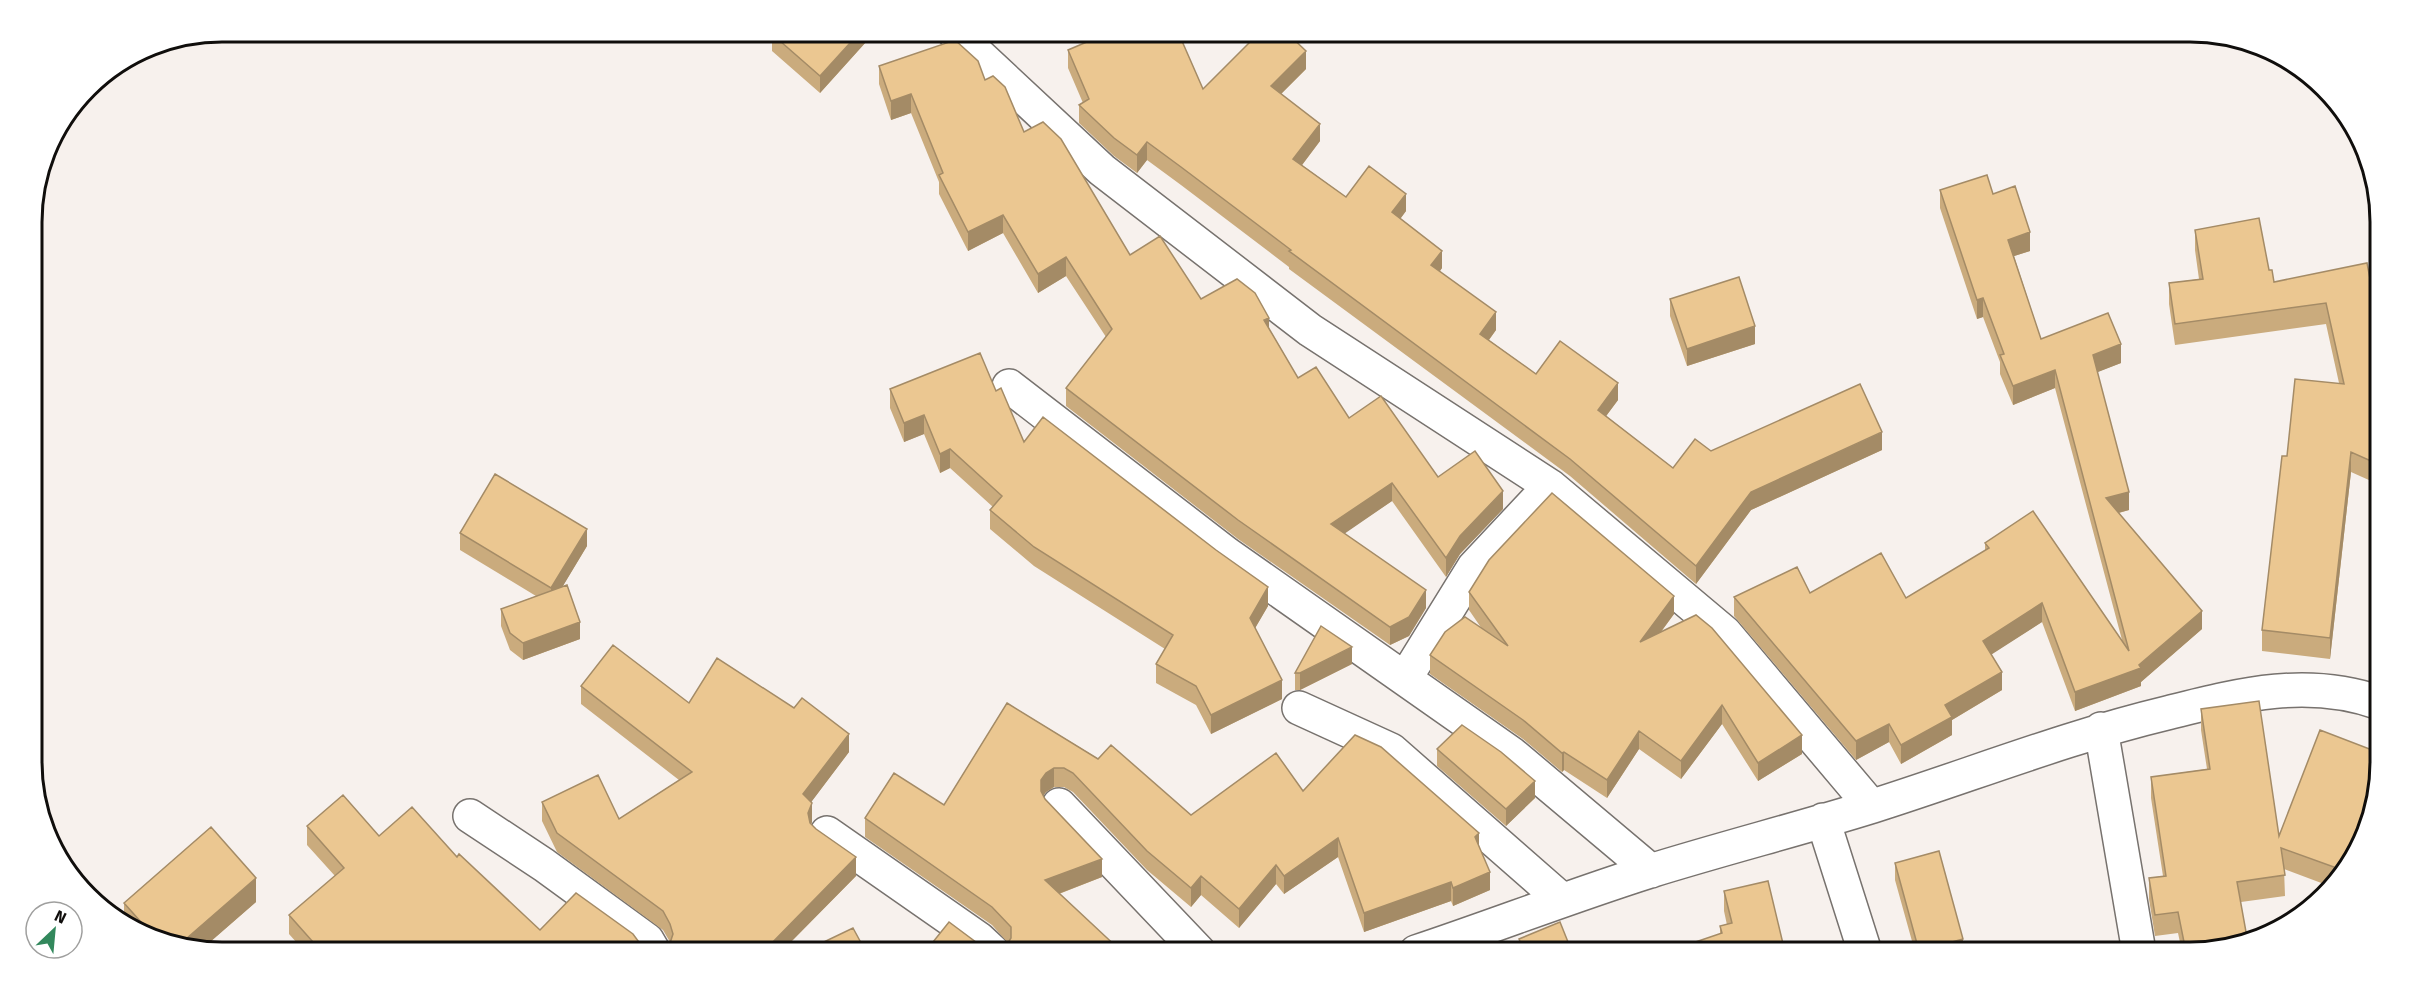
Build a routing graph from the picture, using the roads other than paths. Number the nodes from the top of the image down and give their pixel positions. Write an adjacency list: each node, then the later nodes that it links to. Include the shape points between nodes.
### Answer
1 (965, 42): 3 (street, via 1102,170 1310,330)
2 (1009, 386): 4 (street, via 1227,554)
3 (1550, 486): 4 (street, via 1474,567); 9 (street, via 1725,633)
4 (1406, 677): 13 (street, via 1512,754)
5 (2370, 700): 7 (street, via 2312,690 2254,692)
6 (1299, 708): 14 (street, via 1391,750)
7 (2101, 729): 9 (street); 20 (street)
8 (1059, 805): 17 (street)
9 (1871, 806): 11 (street)
10 (470, 816): 15 (street)
11 (1823, 820): 13 (street); 19 (street)
12 (827, 833): 16 (street)
13 (1651, 871): 14 (street)
14 (1562, 900): 18 (street)
15 (648, 942)
16 (982, 942)
17 (1189, 942)
18 (1482, 942)
19 (1862, 942)
20 (2137, 942)

